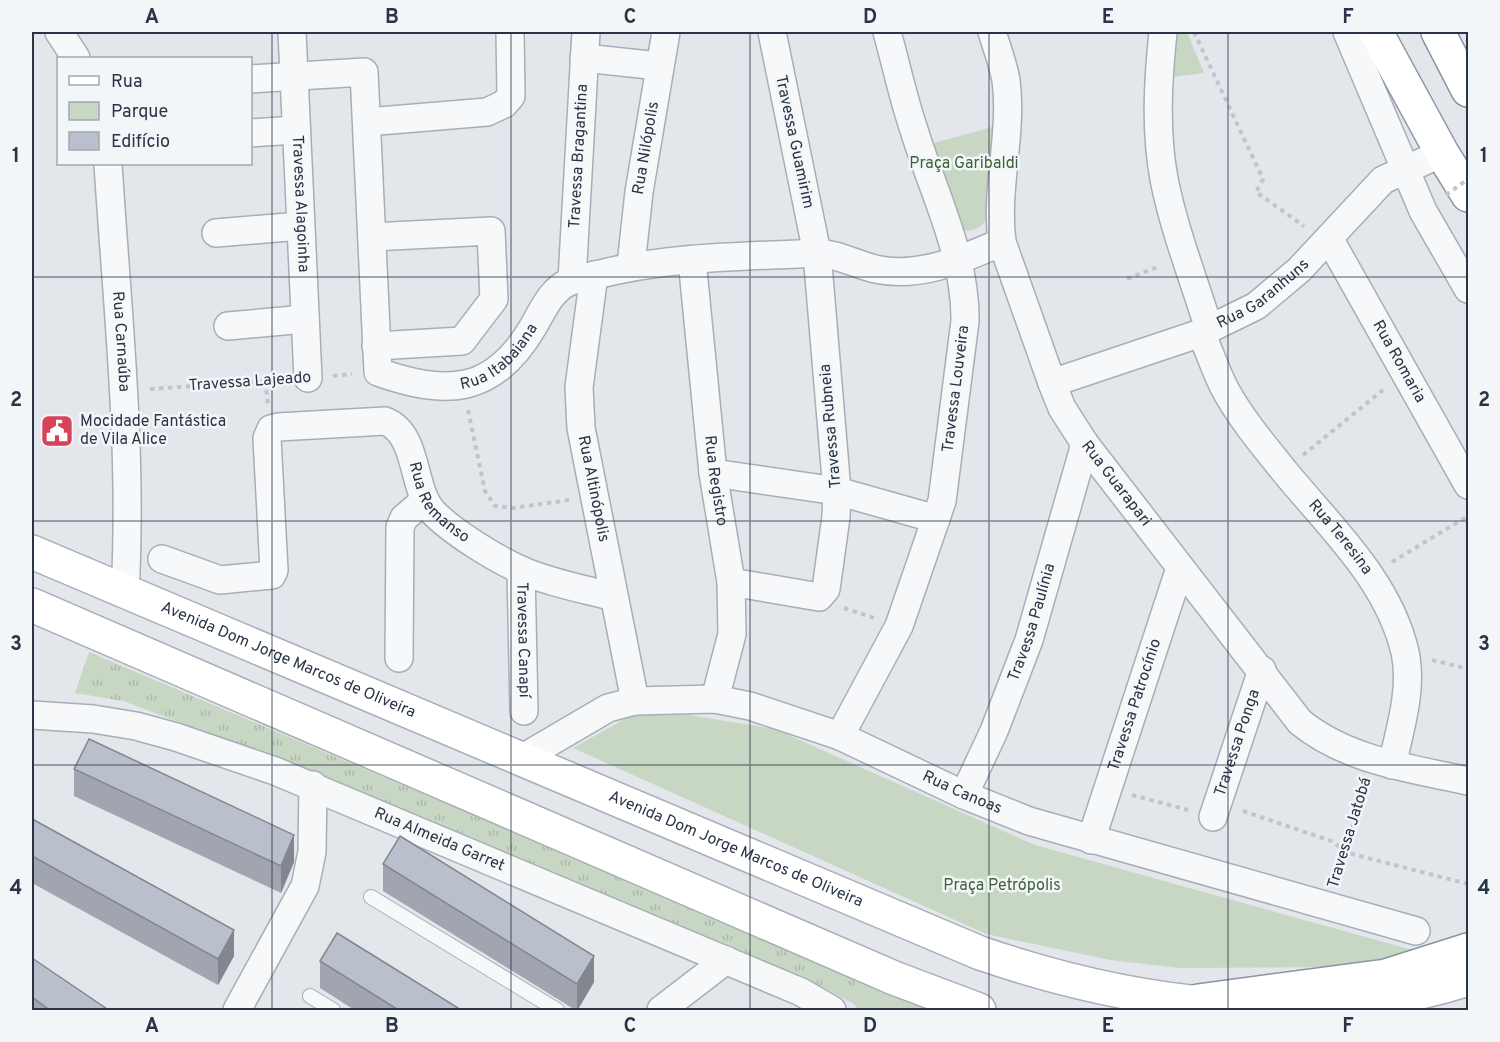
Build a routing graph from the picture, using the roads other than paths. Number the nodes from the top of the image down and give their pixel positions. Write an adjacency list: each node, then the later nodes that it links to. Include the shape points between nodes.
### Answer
1 (59, 32): 13 (street)
2 (292, 32): 16 (street, Travessa Alagoinha)
3 (510, 32): 19 (street, via 511,96 504,104 487,112)
4 (586, 32): 14 (street, Travessa Bragantina)
5 (666, 32): 15 (street, Rua Nilópolis)
6 (772, 32): 31 (street, Travessa Guamirim)
7 (887, 32): 33 (street, Travessa Louveira, via 913,129)
8 (992, 32): 30 (street, Rua Guarapari, via 1006,82 999,221)
9 (1163, 32): 39 (street, Rua Teresina, via 1158,80 1161,155)
10 (1347, 32): 24 (street)
11 (1376, 32): 22 (main road)
12 (1438, 32): 18 (main road)
13 (75, 57)
14 (584, 58): 15 (street); 35 (street, Travessa Bragantina)
15 (659, 66): 34 (street, Rua Nilópolis)
16 (293, 76): 17 (street); 19 (street, via 364,72); 20 (street, Travessa Alagoinha)
17 (252, 79)
18 (1468, 90)
19 (367, 122): 28 (street)
20 (295, 130): 21 (street); 26 (street, Travessa Alagoinha)
21 (252, 133)
22 (1442, 153): 24 (street, Rua Garanhuns); 25 (main road)
23 (108, 165): 54 (street, Rua Carnaúba, via 122,392 128,547)
24 (1406, 170): 29 (street, Rua Garanhuns, via 1383,180); 36 (street, via 1423,211)
25 (1457, 195)
26 (300, 226): 27 (street); 37 (street, Travessa Alagoinha)
27 (216, 233)
28 (372, 237): 40 (street); 40 (street, via 490,231 494,299 462,341)
29 (1328, 240): 39 (street, Rua Garanhuns, via 1256,306); 45 (street, Rua Romaria)
30 (1002, 242): 33 (street, Rua Itabaiana); 42 (street, Rua Guarapari)
31 (817, 253): 32 (street, Rua Itabaiana); 33 (street, Rua Itabaiana, via 890,272); 46 (street, Travessa Rubneia)
32 (692, 260): 34 (street, Rua Itabaiana); 44 (street, Rua Registro)
33 (957, 262): 48 (street, Travessa Louveira, via 965,294 965,321 942,501)
34 (632, 265): 35 (street, Rua Itabaiana)
35 (583, 278): 40 (street, Rua Itabaiana, via 554,293 527,338 508,359 490,374 462,386 435,388 378,372); 55 (street, Rua Altinópolis, via 581,428)
36 (1468, 289)
37 (305, 319): 38 (street); 41 (street, Travessa Alagoinha)
38 (228, 326)
39 (1205, 331): 42 (street, Rua Garanhuns); 65 (street, Rua Teresina, via 1226,390 1284,471 1370,575 1389,606 1405,654 1404,711)
40 (376, 346)
41 (309, 378)
42 (1052, 383): 43 (street, Rua Guarapari, via 1062,408)
43 (1085, 444): 51 (street, Rua Guarapari); 68 (street, Travessa Paulínia, via 1029,640)
44 (713, 473): 46 (street); 53 (street, Rua Registro)
45 (1468, 485)
46 (837, 491): 48 (street); 53 (street, Travessa Rubneia, via 826,589 819,597)
47 (425, 500): 50 (street, Rua Remanso, via 406,444 392,424 375,421 278,427 271,429 267,438 272,575 220,580); 52 (street, Rua Remanso, via 454,530); 57 (street, via 400,527)
48 (936, 519): 63 (street, Travessa Louveira, via 899,626)
49 (32, 552): 54 (main road, Avenida Dom Jorge Marcos de Oliveira)
50 (162, 559)
51 (1180, 568): 58 (street, Rua Guarapari); 70 (street, Travessa Patrocínio)
52 (521, 570): 55 (street, Rua Remanso); 61 (street, Travessa Canapí)
53 (731, 582): 59 (street, Rua Registro, via 732,634)
54 (125, 592): 64 (main road, Avenida Dom Jorge Marcos de Oliveira)
55 (614, 597): 60 (street, Rua Altinópolis)
56 (32, 605): 85 (main road, via 894,978)
57 (399, 658)
58 (1262, 670): 65 (street, Rua Guarapari, via 1290,710 1312,731 1324,740); 69 (street, Travessa Ponga)
59 (716, 699): 60 (street, Rua Canoas); 63 (street, Rua Canoas, via 750,706)
60 (635, 701): 64 (street, Rua Canoas, via 608,708)
61 (524, 711)
62 (32, 715): 67 (street, Rua Almeida Garret, via 136,726 176,736)
63 (840, 736): 68 (street, Rua Canoas)
64 (521, 759): 78 (main road, Avenida Dom Jorge Marcos de Oliveira, via 980,953 1103,988)
65 (1383, 762): 66 (street, Rua Guarapari)
66 (1468, 781)
67 (313, 785): 74 (street, Rua Almeida Garret); 79 (street, via 312,852 305,886)
68 (964, 795): 70 (street, Rua Canoas)
69 (1213, 817)
70 (1090, 840): 72 (street, Rua Canoas)
71 (371, 897): 81 (lane)
72 (1416, 931)
73 (1468, 950): 78 (main road, via 1386,976)
74 (726, 960): 76 (street); 84 (street, Rua Almeida Garret, via 801,992)
75 (1468, 979): 78 (main road, Avenida Dom Jorge Marcos de Oliveira, via 1429,990 1336,1005 1255,1008)
76 (697, 982): 82 (street); 83 (street)
77 (310, 996): 80 (lane)
78 (1198, 1002)
79 (237, 1011)
80 (333, 1011)
81 (557, 1011)
82 (661, 1011)
83 (692, 1011)
84 (832, 1011)
85 (979, 1011)

